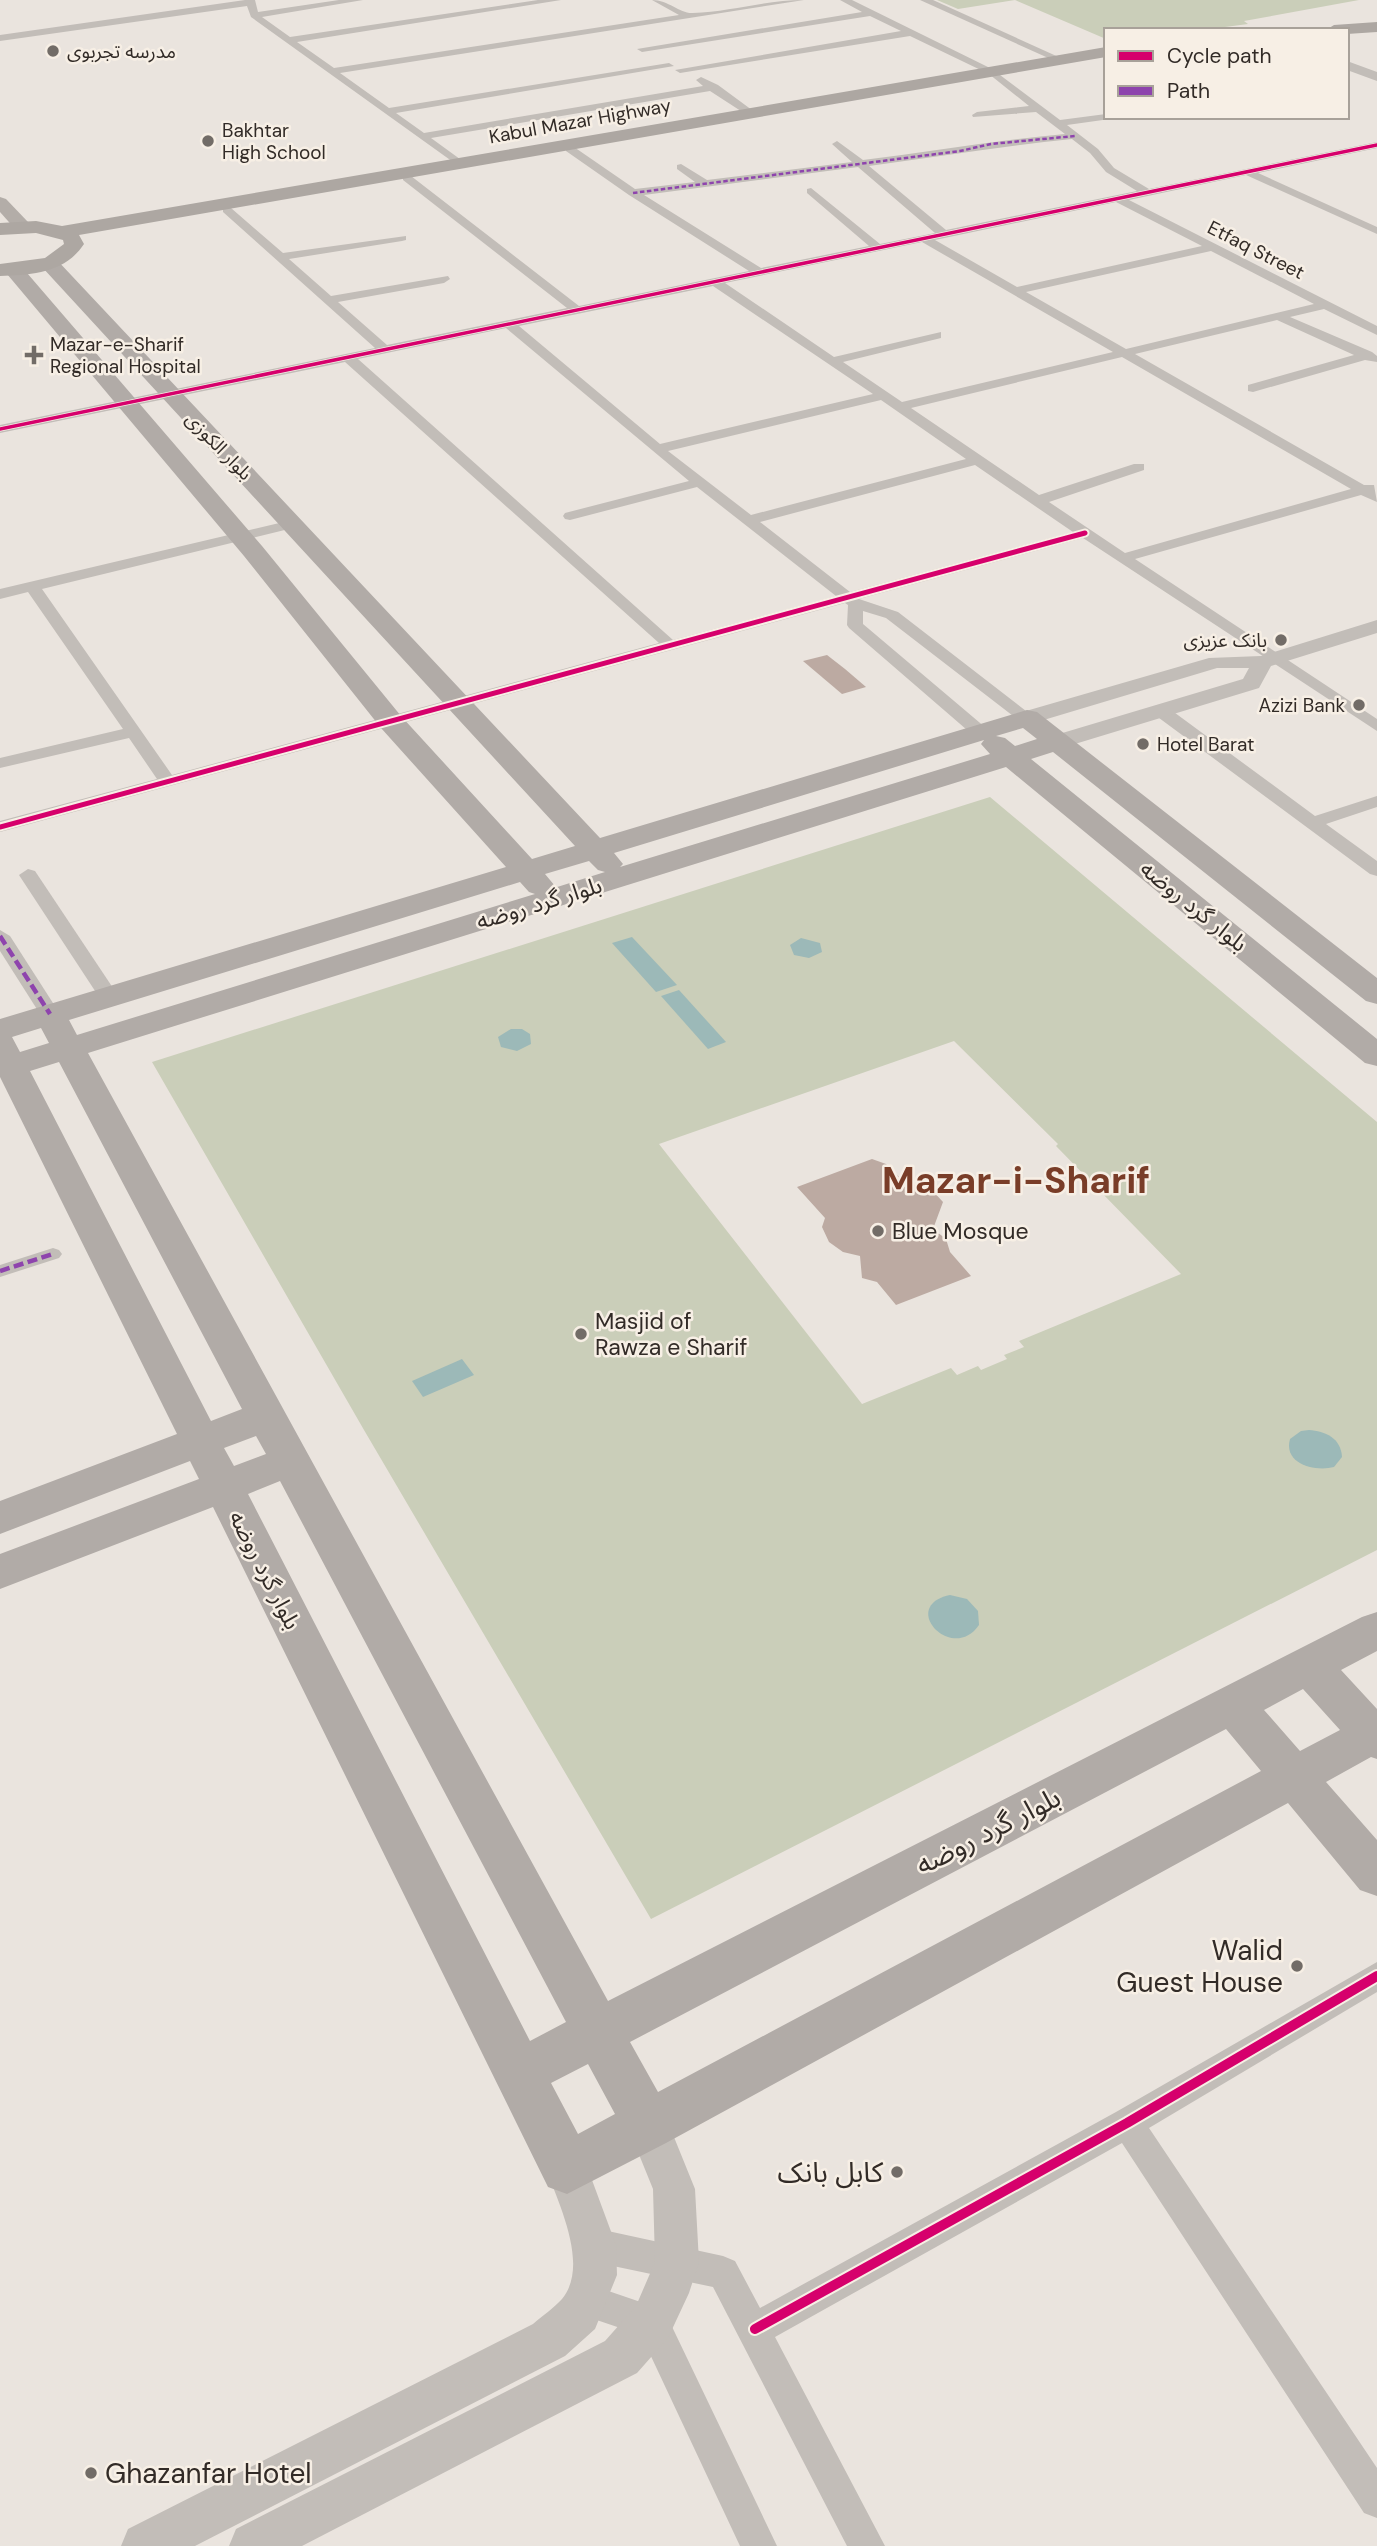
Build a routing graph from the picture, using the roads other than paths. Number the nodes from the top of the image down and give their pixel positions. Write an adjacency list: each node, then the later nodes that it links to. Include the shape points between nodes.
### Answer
1 (358, 0): 9 (street)
2 (556, 0): 18 (street)
3 (657, 0): 10 (street)
4 (799, 0): 10 (street)
5 (845, 0): 8 (street)
6 (925, 0): 23 (street)
7 (250, 1): 9 (street); 17 (street)
8 (872, 13): 14 (street); 20 (street)
9 (254, 15): 18 (street)
10 (689, 18): 12 (street)
11 (1377, 29): 13 (highway); 15 (highway)
12 (610, 30): 16 (street); 27 (street)
13 (1349, 30)
14 (914, 32): 26 (street); 28 (street)
15 (1349, 32)
16 (620, 36)
17 (0, 38)
18 (289, 40): 27 (street)
19 (631, 43): 20 (street)
20 (642, 49): 24 (street)
21 (1104, 55): 23 (highway, Kabul Mazar Highway)
22 (1104, 55): 28 (highway, Kabul Mazar Highway)
23 (1058, 59): 28 (highway, Kabul Mazar Highway)
24 (669, 66): 26 (street); 32 (street)
25 (1349, 66): 29 (street)
26 (680, 70): 30 (street)
27 (333, 71): 32 (street)
28 (991, 72): 31 (street); 33 (highway, Kabul Mazar Highway); 41 (highway, Kabul Mazar Highway)
29 (1377, 77)
30 (714, 88): 33 (street); 37 (street)
31 (1041, 108): 34 (street); 36 (street)
32 (389, 111): 37 (street)
33 (751, 113): 42 (highway, Kabul Mazar Highway)
34 (977, 115)
35 (1104, 117): 36 (street)
36 (1058, 123): 38 (street)
37 (424, 136): 42 (street)
38 (1075, 136): 43 (street); 50 (street, via 1118,176)
39 (837, 144): 43 (street)
40 (1374, 148): 45 (street)
41 (570, 149): 46 (highway, Kabul Mazar Highway); 49 (street)
42 (460, 164): 60 (highway, Kabul Mazar Highway)
43 (859, 164): 47 (street); 59 (street)
44 (681, 167): 47 (street)
45 (1248, 172): 50 (street); 55 (street)
46 (407, 178): 53 (highway, Kabul Mazar Highway); 74 (street)
47 (707, 185): 49 (street)
48 (811, 191): 64 (street)
49 (633, 193): 68 (street)
50 (1148, 193): 51 (street)
51 (1119, 200): 59 (street); 63 (street, Etfaq Street)
52 (0, 202): 56 (main road)
53 (227, 210): 60 (highway, Kabul Mazar Highway); 65 (street)
54 (1377, 215): 55 (street)
55 (1353, 220): 58 (street)
56 (22, 226): 57 (highway); 60 (highway)
57 (0, 229)
58 (1377, 231)
59 (945, 235): 62 (street)
60 (68, 238): 66 (highway, via 71,250)
61 (402, 238): 65 (street)
62 (925, 239): 64 (street); 71 (street)
63 (1212, 247): 71 (street); 73 (street, Etfaq Street)
64 (878, 249): 68 (street)
65 (281, 257): 72 (street)
66 (49, 263): 67 (highway); 85 (main road, بلوار الکوزی)
67 (7, 270): 87 (main road, بلوار الکوزی)
68 (760, 273): 70 (street)
69 (444, 279): 72 (street)
70 (716, 282): 74 (street); 83 (street)
71 (1014, 291): 80 (street)
72 (330, 300): 79 (street)
73 (1324, 305): 75 (street); 77 (street, Etfaq Street)
74 (578, 311): 76 (street)
75 (1278, 316): 80 (street); 81 (street)
76 (510, 325): 79 (street); 90 (street)
77 (1377, 331)
78 (937, 335): 83 (street)
79 (387, 351): 82 (street)
80 (1121, 354): 88 (street); 94 (street)
81 (1372, 358): 84 (street)
82 (350, 359): 85 (street); 107 (street)
83 (832, 361): 86 (street)
84 (1253, 388)
85 (169, 395): 87 (street); 99 (main road, بلوار الکوزی)
86 (883, 396): 88 (street); 90 (street)
87 (127, 403): 89 (street); 101 (main road, بلوار الکوزی)
88 (900, 407): 91 (street)
89 (0, 429)
90 (657, 449): 93 (street)
91 (977, 460): 96 (street); 98 (street)
92 (1139, 467): 96 (street)
93 (700, 482): 97 (street); 98 (street)
94 (1369, 487): 95 (street); 102 (street)
95 (1377, 498)
96 (1037, 501): 100 (street)
97 (570, 516)
98 (750, 520): 105 (street)
99 (298, 530): 101 (street); 109 (main road, بلوار الکوزی)
100 (1085, 533): 102 (street); 105 (street)
101 (246, 544): 103 (street); 112 (main road, بلوار الکوزی)
102 (1123, 558): 108 (street)
103 (32, 586): 104 (street); 114 (street)
104 (0, 594)
105 (852, 601): 107 (street); 111 (street, via 892,615); 115 (street, via 855,625)
106 (1375, 628): 108 (street)
107 (669, 644): 109 (street)
108 (1269, 661): 110 (street, via 1251,683); 111 (street, via 1216,662); 113 (street)
109 (457, 705): 112 (street); 123 (main road, بلوار الکوزی)
110 (1160, 711): 116 (street); 121 (street)
111 (1027, 718): 115 (main road, بلوار گرد روضه); 116 (main road, بلوار گرد روضه)
112 (391, 722): 119 (street); 124 (main road, بلوار الکوزی)
113 (1377, 726)
114 (133, 732): 118 (street); 119 (street)
115 (980, 732): 117 (main road, بلوار گرد روضه); 123 (main road, بلوار گرد روضه)
116 (1057, 742): 117 (main road, بلوار گرد روضه); 130 (main road, بلوار گرد روضه)
117 (1010, 757): 127 (main road, بلوار گرد روضه); 132 (main road, بلوار گرد روضه)
118 (0, 763)
119 (167, 781): 122 (street)
120 (1377, 801): 121 (street)
121 (1312, 823): 125 (street)
122 (0, 827)
123 (594, 849): 124 (main road, بلوار گرد روضه); 127 (main road, بلوار الکوزی)
124 (525, 870): 128 (main road, بلوار الکوزی); 131 (main road, بلوار گرد روضه)
125 (1377, 870)
126 (28, 875): 131 (street)
127 (621, 877): 128 (main road, بلوار گرد روضه)
128 (552, 899): 135 (main road, بلوار گرد روضه)
129 (0, 936): 133 (street)
130 (1374, 988): 132 (main road)
131 (109, 996): 133 (main road, بلوار گرد روضه)
132 (1318, 1007): 136 (main road, بلوار گرد روضه)
133 (50, 1014): 134 (main road, بلوار گرد روضه); 135 (main road)
134 (0, 1030)
135 (68, 1049): 137 (main road, بلوار گرد روضه); 140 (main road)
136 (1375, 1052)
137 (4, 1060): 141 (main road, بلوار گرد روضه)
138 (53, 1254): 139 (street)
139 (0, 1271)
140 (266, 1416): 141 (main road); 142 (main road)
141 (200, 1441): 143 (main road, بلوار گرد روضه); 144 (main road)
142 (290, 1461): 143 (main road); 153 (main road)
143 (223, 1486): 145 (main road); 154 (main road, بلوار گرد روضه)
144 (0, 1518)
145 (0, 1572)
146 (1377, 1630): 147 (main road, بلوار گرد روضه)
147 (1309, 1665): 148 (main road, بلوار گرد روضه); 149 (main road)
148 (1233, 1704): 150 (main road); 153 (main road, بلوار گرد روضه)
149 (1375, 1735): 150 (main road)
150 (1293, 1776): 151 (main road); 156 (main road)
151 (1377, 1875)
152 (1377, 1976): 155 (street)
153 (598, 2033): 154 (main road, بلوار گرد روضه); 156 (main road)
154 (519, 2073): 157 (main road, بلوار گرد روضه)
155 (1127, 2123): 162 (street); 163 (street)
156 (648, 2125): 157 (main road); 159 (street, via 674,2189)
157 (567, 2168): 158 (street)
158 (594, 2245): 159 (street); 160 (street, via 595,2276)
159 (677, 2262): 161 (street); 162 (street, via 723,2273)
160 (585, 2301): 161 (street); 164 (street, via 579,2313 549,2340)
161 (652, 2322): 165 (street, via 621,2357); 166 (street)
162 (755, 2329): 167 (street)
163 (1377, 2500)
164 (145, 2546)
165 (253, 2546)
166 (759, 2546)
167 (867, 2546)

